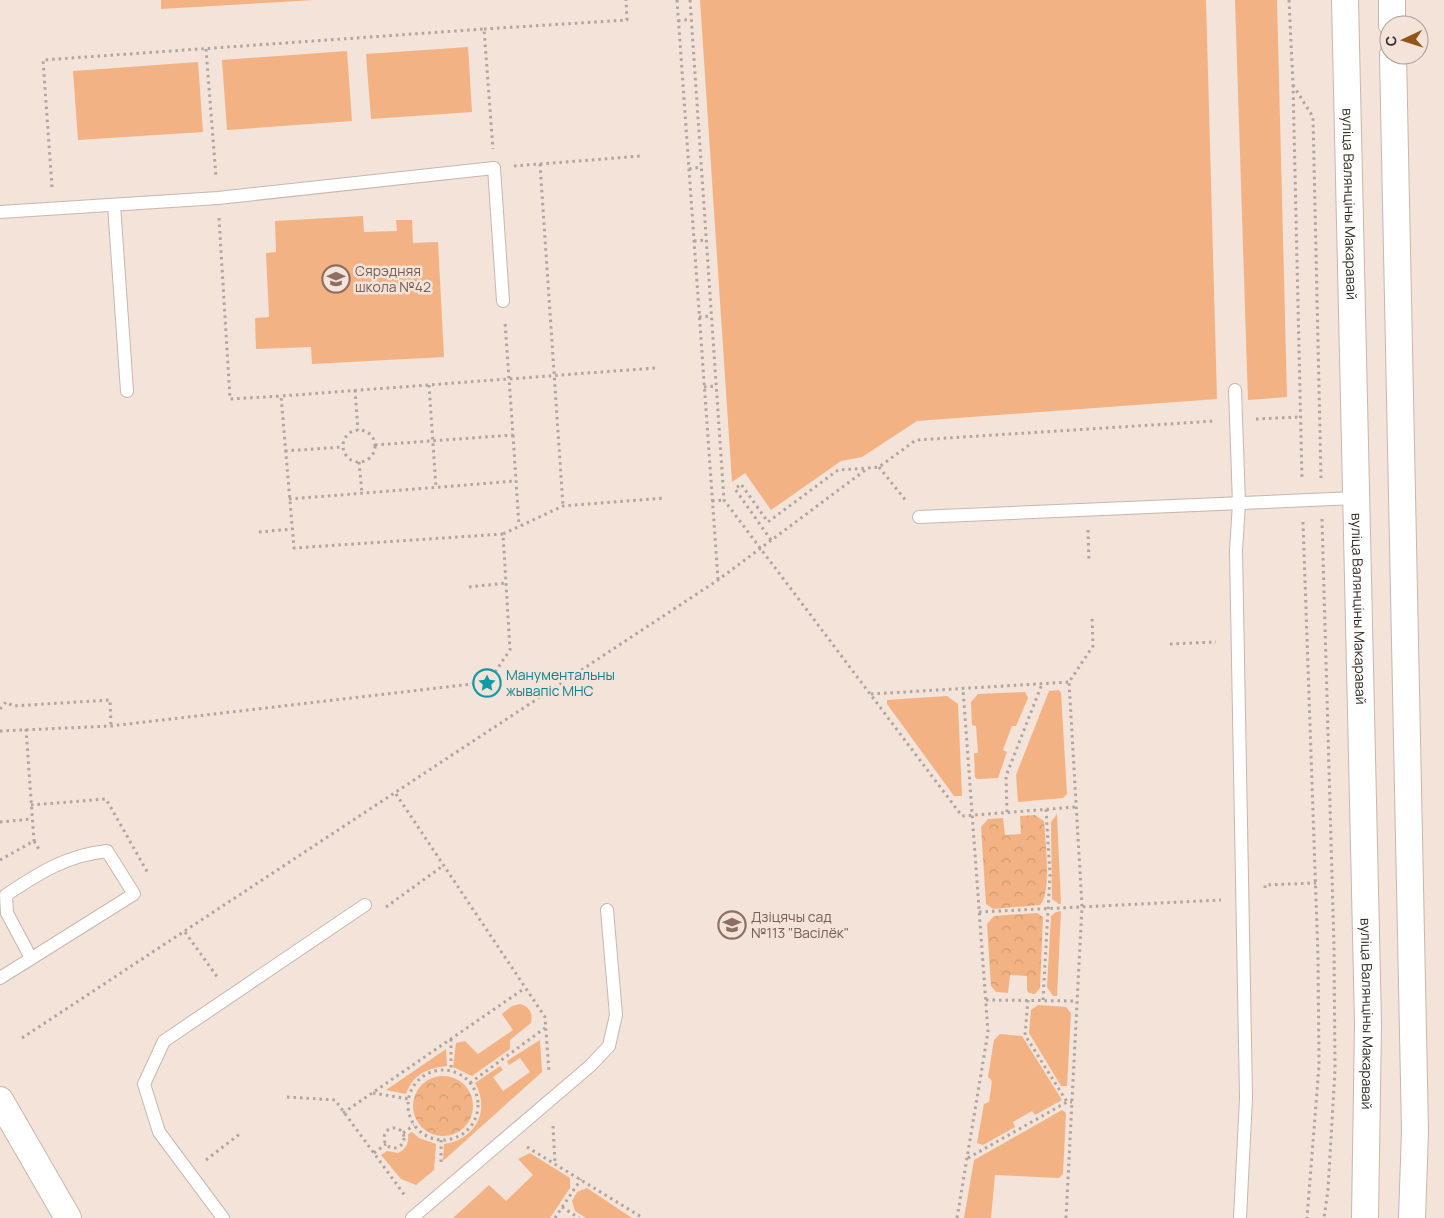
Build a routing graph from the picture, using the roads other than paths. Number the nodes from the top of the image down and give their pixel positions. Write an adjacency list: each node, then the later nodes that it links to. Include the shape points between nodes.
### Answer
1 (1345, 0): 10 (street, вуліца Валянціны Макаравай)
2 (1392, 0): 3 (street)
3 (1392, 15)
4 (1393, 65): 23 (street, via 1415,1132)
5 (114, 204): 6 (lane); 7 (lane, via 218,198 494,168); 8 (lane)
6 (0, 212)
7 (503, 301)
8 (127, 390)
9 (1235, 390): 11 (lane)
10 (1356, 498): 11 (lane); 22 (street, вуліца Валянціны Макаравай, via 1368,1024)
11 (1239, 504): 12 (lane); 21 (lane, via 1236,550 1246,1098)
12 (919, 517)
13 (365, 904): 19 (lane, via 164,1041 144,1084 159,1132)
14 (607, 910): 20 (lane, via 616,1016 609,1046 590,1066)
15 (31, 958): 15 (lane, via 134,894 108,850 49,867 6,895 8,913); 16 (lane)
16 (0, 978)
17 (0, 1100): 18 (street)
18 (68, 1218)
19 (223, 1218)
20 (412, 1218)
21 (1240, 1218)
22 (1366, 1218)
23 (1412, 1218)

